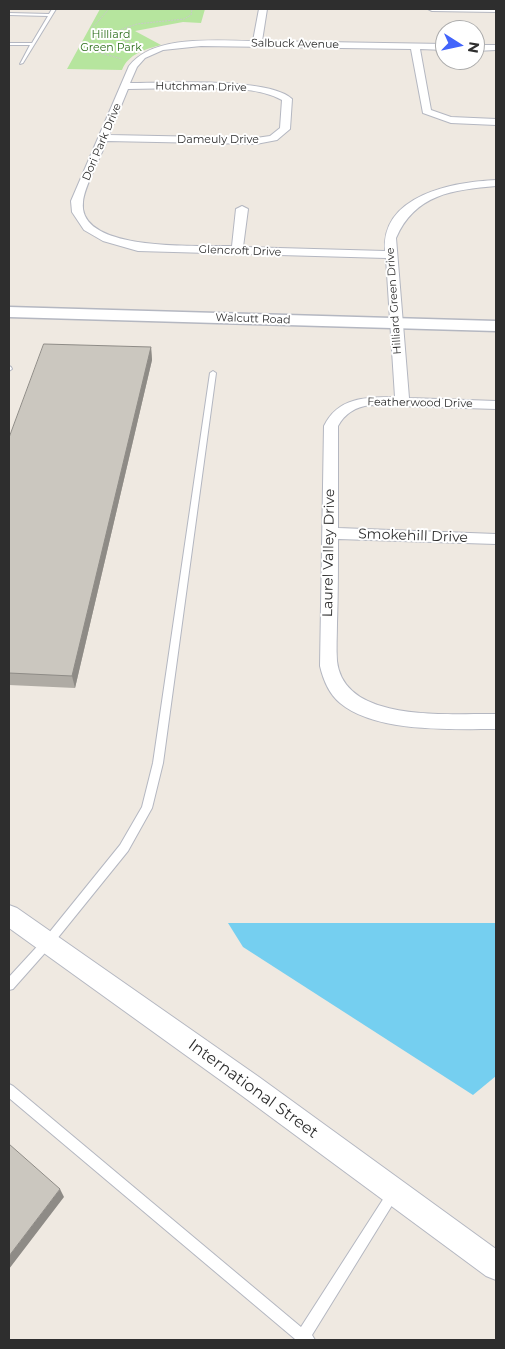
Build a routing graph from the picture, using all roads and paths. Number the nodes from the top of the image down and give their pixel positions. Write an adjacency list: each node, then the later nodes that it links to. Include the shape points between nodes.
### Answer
1 (54, 9): 8 (lane)
2 (109, 9): 14 (path, via 91,29 94,39)
3 (192, 9): 9 (path, via 189,17 180,20 146,22 122,28 119,34)
4 (263, 9): 13 (street)
5 (432, 9): 6 (street)
6 (496, 10)
7 (9, 14): 8 (lane)
8 (50, 15): 12 (lane)
9 (128, 41): 10 (path); 18 (path)
10 (120, 42)
11 (9, 44): 12 (lane)
12 (32, 44): 20 (lane)
13 (257, 44): 16 (street, Salbuck Avenue); 18 (street, Salbuck Avenue, via 187,44)
14 (87, 46): 15 (path); 19 (path, via 91,52)
15 (96, 46)
16 (415, 47): 17 (street, Salbuck Avenue); 23 (street, via 426,111 453,120)
17 (435, 47)
18 (145, 52): 21 (street, Dori Park Drive, via 133,66)
19 (128, 60)
20 (20, 63)
21 (125, 86): 22 (street, Hutchman Drive); 24 (street, Dori Park Drive)
22 (277, 92): 24 (street, Dameuly Drive, via 285,96 287,102 285,129 273,138 246,141)
23 (496, 122)
24 (105, 138): 27 (street, Dori Park Drive, via 77,201 78,216)
25 (496, 184): 29 (street, Hilliard Green Drive, via 457,188 410,208 390,238)
26 (242, 209): 28 (street)
27 (92, 231): 28 (street, Glencroft Drive, via 119,243 138,246)
28 (237, 250): 29 (street, Glencroft Drive)
29 (390, 255): 31 (street, Hilliard Green Drive)
30 (9, 312): 31 (street, Walcutt Road)
31 (394, 323): 32 (street, Walcutt Road); 34 (street, Hilliard Green Drive)
32 (496, 326)
33 (213, 374): 41 (lane, via 158,762 146,808 124,848)
34 (402, 402): 35 (street, Featherwood Drive); 36 (street, Featherwood Drive, via 358,402)
35 (496, 405)
36 (345, 408): 37 (street, Laurel Valley Drive, via 335,415 331,426)
37 (330, 533): 38 (street, Smokehill Drive); 39 (street, Laurel Valley Drive, via 328,661 333,681 347,698 371,712 399,717)
38 (496, 539)
39 (496, 722)
40 (9, 914): 41 (street, International Street)
41 (48, 942): 42 (lane); 44 (street, International Street)
42 (9, 985)
43 (9, 1090): 46 (lane)
44 (394, 1191): 45 (street, International Street); 46 (lane)
45 (496, 1266)
46 (304, 1339)

